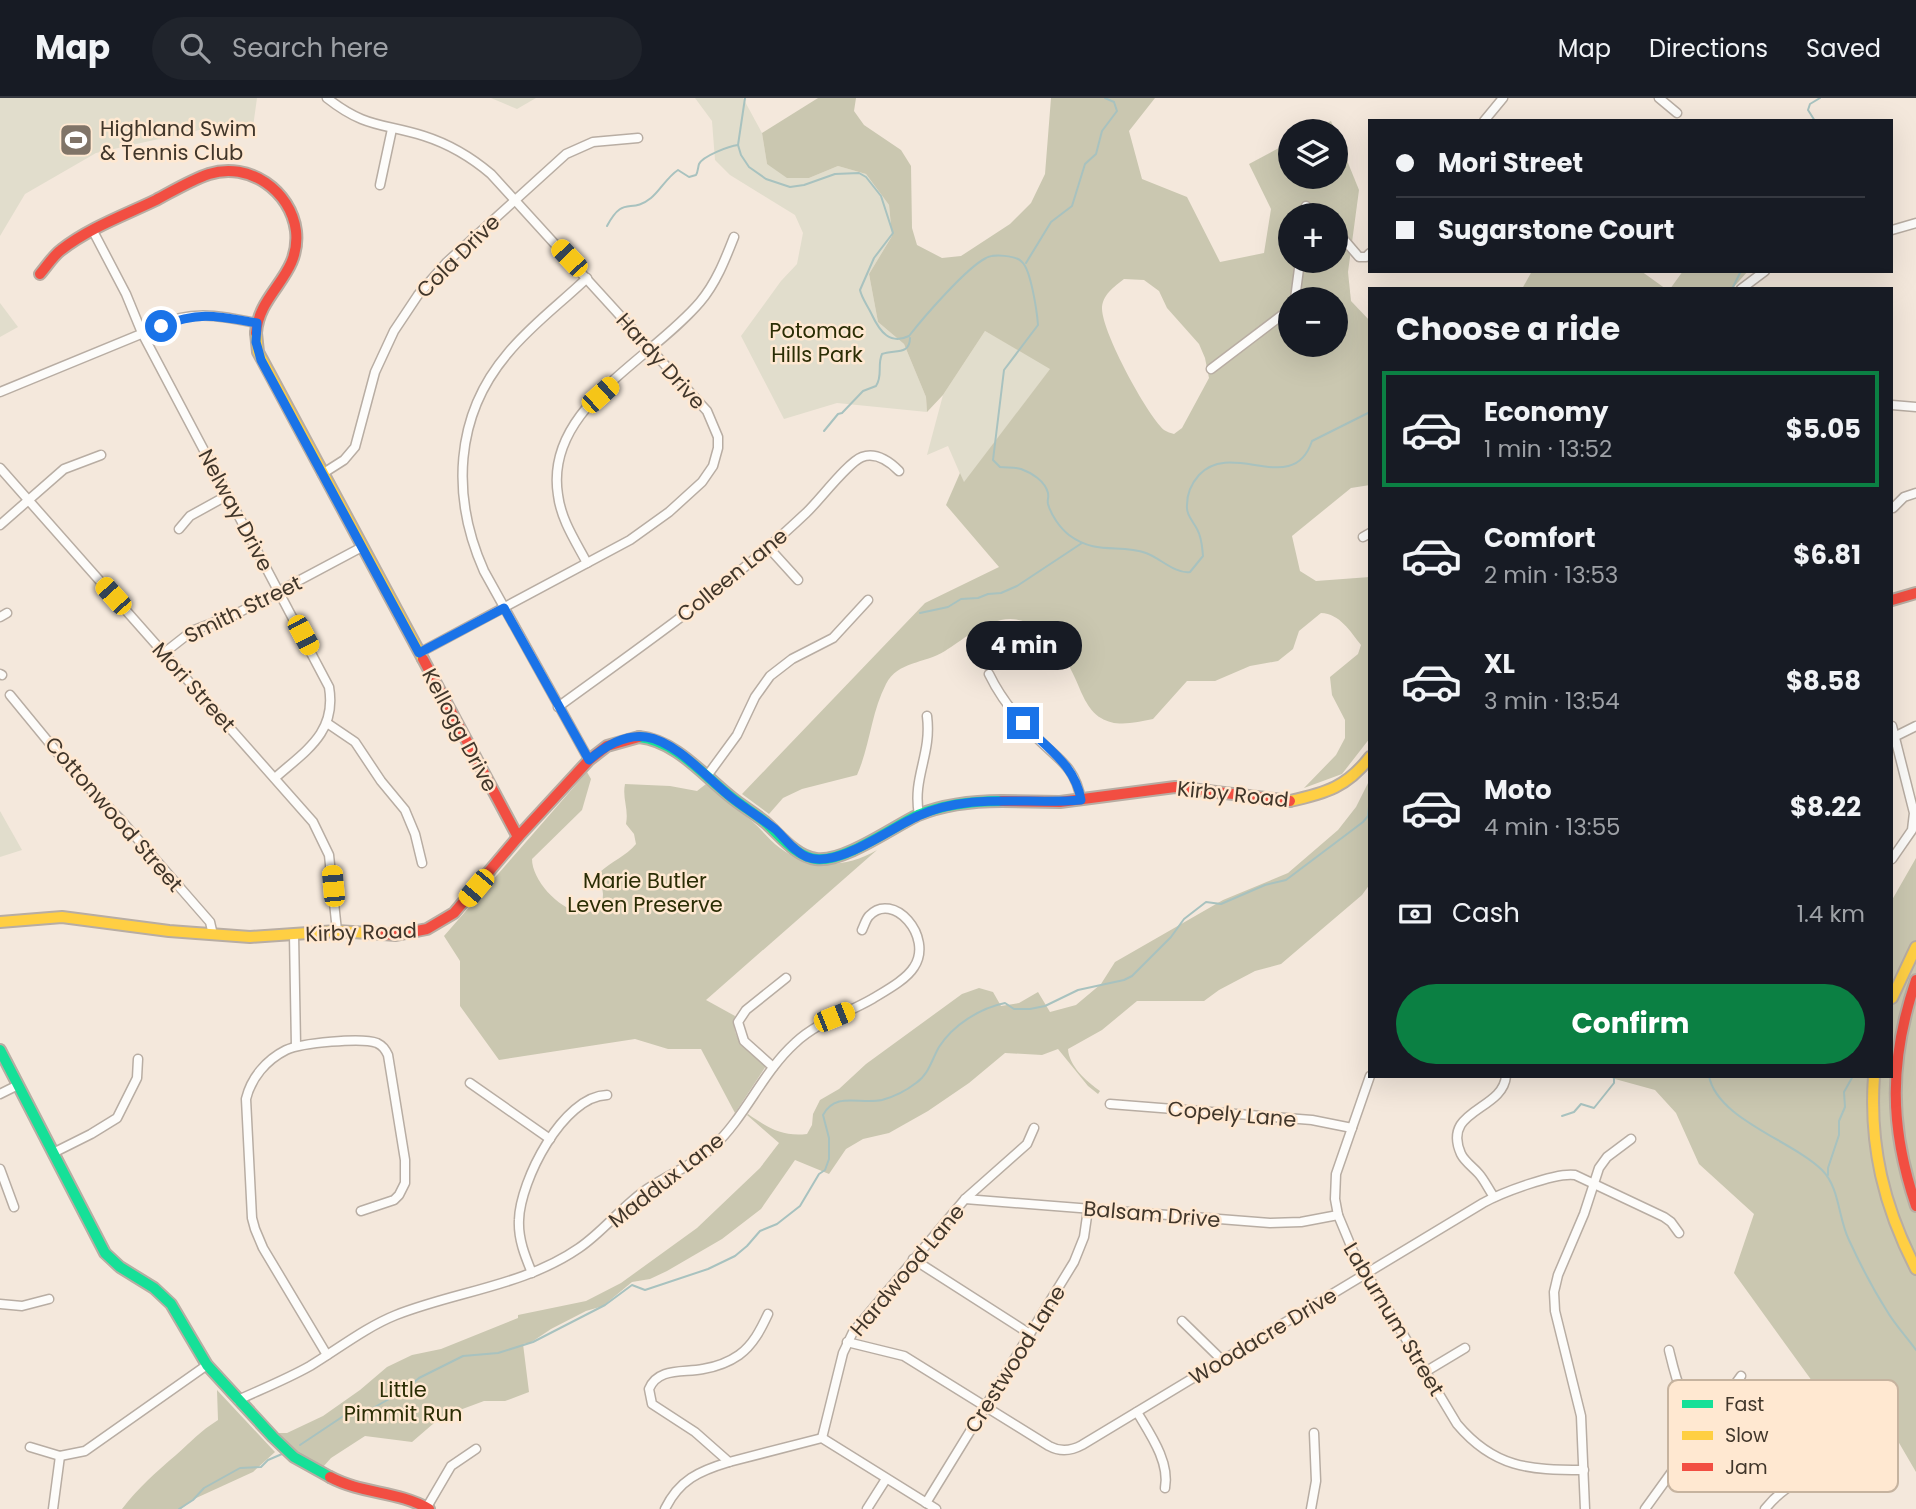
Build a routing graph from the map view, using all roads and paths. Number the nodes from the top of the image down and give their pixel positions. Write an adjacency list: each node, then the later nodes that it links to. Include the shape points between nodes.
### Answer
1 (327, 98): 6 (street, Hardy Drive, via 352,116)
2 (1503, 98): 5 (street)
3 (1659, 98): 4 (street)
4 (1677, 113)
5 (1486, 119)
6 (392, 129): 8 (street); 9 (street, Hardy Drive, via 436,140 466,155)
7 (638, 138): 9 (street, Cola Drive, via 576,148)
8 (380, 185)
9 (516, 199): 18 (street, Hardy Drive); 31 (street, Cola Drive, via 445,264 406,312 375,372 355,447)
10 (1916, 223): 11 (street)
11 (1893, 230)
12 (93, 231): 17 (main road, via 60,251); 21 (main road, via 209,174 240,172 265,181 286,202 297,242 289,272 265,303); 22 (street, Nelway Drive)
13 (734, 237): 23 (street, via 709,290)
14 (1348, 244): 15 (street, via 1359,257)
15 (1368, 255)
16 (1762, 273): 19 (street)
17 (40, 274)
18 (587, 278): 23 (street, Hardy Drive); 46 (street, via 507,354 482,393 467,436 462,475 465,513 475,550)
19 (1744, 287)
20 (1278, 318): 24 (street)
21 (257, 323): 22 (street, via 192,316); 31 (main road, Kellogg Drive, via 261,360)
22 (142, 333): 25 (street); 33 (street, Nelway Drive)
23 (650, 348): 40 (street, via 584,410 559,455 556,482 561,508); 40 (street, Hardy Drive, via 712,419 718,437 716,457 702,482 669,512)
24 (1211, 369)
25 (0, 392)
26 (1893, 405): 27 (street)
27 (1916, 407)
28 (102, 455): 34 (street, via 64,469)
29 (0, 468): 34 (street, Mori Street)
30 (899, 471): 39 (street, Colleen Lane, via 881,458 868,455 857,459)
31 (322, 474): 38 (main road, Kellogg Drive)
32 (1916, 493): 35 (street)
33 (228, 495): 37 (street, via 197,511); 42 (street, Nelway Drive)
34 (28, 500): 36 (street); 47 (street, Mori Street)
35 (1893, 508)
36 (0, 525)
37 (179, 529)
38 (362, 547): 42 (street, Smith Street); 48 (main road, Kellogg Drive)
39 (769, 548): 41 (street); 51 (street, Colleen Lane)
40 (587, 563): 46 (street, Hardy Drive)
41 (798, 580)
42 (280, 591): 47 (street, Smith Street, via 192,631); 53 (street, Nelway Drive, via 326,678 331,696)
43 (1916, 593): 45 (main road)
44 (868, 600): 58 (street, via 833,638 770,676 737,735)
45 (1893, 600)
46 (504, 608): 48 (street, Hardy Drive); 51 (street)
47 (164, 653): 59 (street, Mori Street)
48 (419, 653): 62 (main road, Kellogg Drive)
49 (989, 674): 60 (street, via 1011,709 1070,770)
50 (10, 695): 69 (street, Cottonwood Street, via 210,922)
51 (558, 707): 56 (street)
52 (927, 716): 61 (street, via 928,749 916,791)
53 (327, 723): 59 (street, via 312,745); 64 (street, via 355,743 405,810)
54 (1916, 726): 55 (street)
55 (1893, 738): 63 (street, via 1914,822)
56 (589, 760): 58 (main road, Kirby Road, via 618,741 646,737 676,751); 62 (main road, Kirby Road)
57 (1368, 760): 60 (main road, Kirby Road, via 1345,784 1291,802 1175,787)
58 (707, 776): 61 (main road, Kirby Road, via 811,858 828,859 859,847)
59 (275, 778): 67 (street, Mori Street, via 313,822 325,844)
60 (1081, 800): 61 (main road, Kirby Road, via 974,802)
61 (919, 815)
62 (519, 837): 67 (main road, Kirby Road, via 462,905 435,926 396,935)
63 (1893, 858)
64 (422, 863)
65 (0, 922): 69 (main road, Kirby Road, via 62,917)
66 (862, 930): 77 (street, Maddux Lane, via 876,911 892,910 908,919 920,943 912,969 874,997 808,1032)
67 (337, 931): 68 (main road, Kirby Road)
68 (294, 934): 69 (main road, Kirby Road); 74 (street)
69 (214, 935)
70 (1915, 948): 73 (main road)
71 (786, 978): 77 (street, via 738,1022 744,1041)
72 (1916, 980): 95 (main road, via 1899,1034 1894,1095 1901,1156)
73 (1893, 996)
74 (296, 1046): 98 (street, via 371,1041 388,1055 405,1183 394,1200); 113 (street, via 266,1065 248,1089 245,1109 252,1217 263,1248)
75 (0, 1050): 82 (main road)
76 (138, 1059): 90 (street, via 137,1077 117,1118)
77 (773, 1068): 103 (street, Maddux Lane, via 734,1124 704,1156 646,1189 581,1247)
78 (1369, 1078): 87 (street, Laburnum Street)
79 (1506, 1078): 93 (street, via 1499,1095 1469,1114 1458,1136 1463,1158)
80 (1874, 1078): 102 (main road, via 1873,1132 1880,1180 1895,1227)
81 (470, 1083): 88 (street)
82 (18, 1085): 83 (street); 90 (main road)
83 (0, 1094)
84 (607, 1095): 88 (street, via 589,1099)
85 (1110, 1104): 87 (street, Copely Lane)
86 (1034, 1128): 94 (street, Hardwood Lane, via 1024,1146)
87 (1352, 1128): 99 (street, Laburnum Street, via 1336,1174)
88 (550, 1139): 103 (street, via 525,1190 519,1219)
89 (1631, 1139): 92 (street, via 1604,1160)
90 (53, 1153): 115 (main road, via 105,1253 171,1304)
91 (0, 1169): 96 (street)
92 (1594, 1184): 93 (street, Woodacre Drive, via 1575,1175 1562,1175); 100 (street, Woodacre Drive, via 1668,1219); 129 (street, via 1554,1292 1581,1416)
93 (1494, 1198): 104 (street, Woodacre Drive)
94 (965, 1199): 97 (street, Balsam Drive); 101 (street, Hardwood Lane)
95 (1916, 1206)
96 (14, 1207)
97 (1088, 1209): 99 (street, Balsam Drive, via 1270,1223); 109 (street, Crestwood Lane, via 1079,1254)
98 (361, 1211)
99 (1338, 1215): 104 (street, Laburnum Street)
100 (1679, 1233)
101 (913, 1259): 109 (street); 110 (street, Hardwood Lane)
102 (1916, 1269)
103 (532, 1273): 113 (street, Maddux Lane, via 396,1315)
104 (1366, 1273): 114 (street, Woodacre Drive); 116 (street, Laburnum Street)
105 (49, 1299): 106 (street, via 22,1306)
106 (0, 1304)
107 (768, 1314): 128 (street, via 750,1345 731,1360 662,1374 649,1389 652,1404 695,1432)
108 (1182, 1321): 114 (street)
109 (1030, 1334): 121 (street, Crestwood Lane)
110 (847, 1342): 121 (street, Woodacre Drive, via 904,1356); 124 (street, Hardwood Lane)
111 (1465, 1348): 116 (street)
112 (1669, 1350): 118 (street)
113 (327, 1355): 120 (street, Maddux Lane)
114 (1222, 1360): 122 (street, Woodacre Drive)
115 (207, 1364): 120 (main road); 127 (street, via 94,1447)
116 (1425, 1372): 129 (street, Laburnum Street, via 1457,1424 1486,1451 1522,1467)
117 (1741, 1376): 119 (street)
118 (1676, 1380)
119 (1738, 1380)
120 (238, 1400): 135 (main road, via 284,1448 322,1474 347,1486 412,1499)
121 (985, 1407): 122 (street, Woodacre Drive, via 1049,1446 1065,1450); 134 (street, Crestwood Lane)
122 (1137, 1412): 132 (street, via 1165,1469)
123 (1314, 1433): 140 (street, via 1316,1481)
124 (822, 1438): 128 (street); 131 (street)
125 (30, 1447): 127 (street)
126 (476, 1449): 135 (street, via 451,1466)
127 (60, 1456): 136 (street)
128 (729, 1462): 137 (street, via 688,1478)
129 (1584, 1470): 141 (street)
130 (1668, 1477): 142 (street)
131 (887, 1479): 134 (street); 138 (street)
132 (1165, 1488)
133 (1783, 1492): 143 (street)
134 (926, 1503): 139 (street)
135 (428, 1508)
136 (53, 1509)
137 (665, 1509)
138 (867, 1509)
139 (936, 1509)
140 (1311, 1509)
141 (1586, 1509)
142 (1645, 1509)
143 (1765, 1509)

